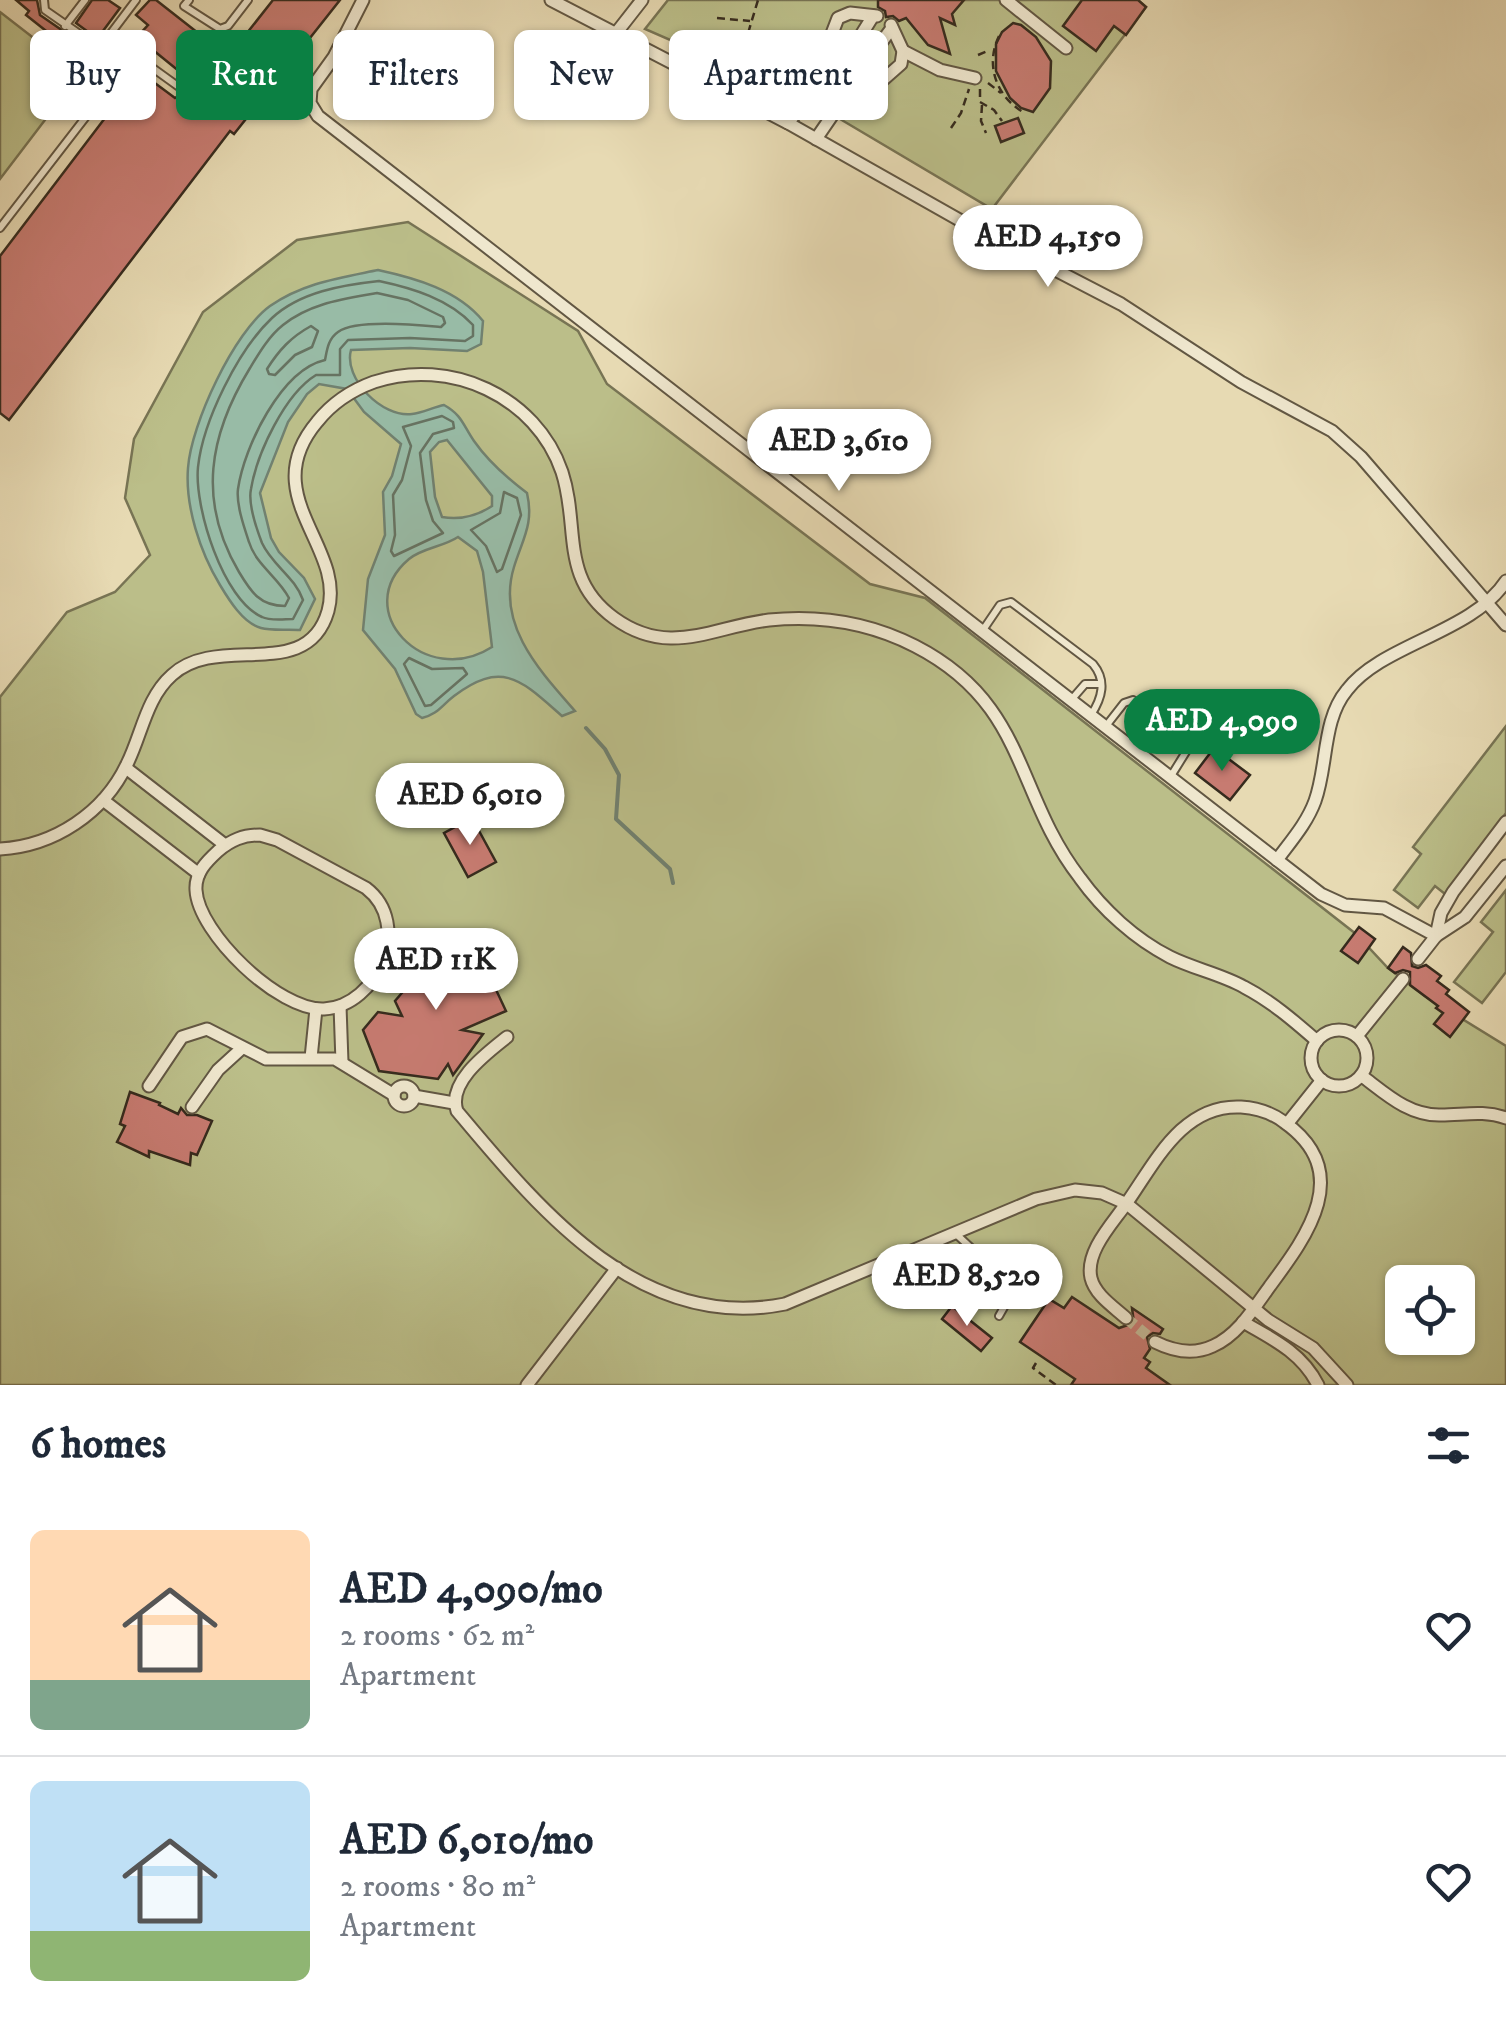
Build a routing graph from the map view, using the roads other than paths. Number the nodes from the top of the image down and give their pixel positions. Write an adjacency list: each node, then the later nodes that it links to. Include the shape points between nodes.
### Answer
1 (44, 0): 12 (lane, via 45,10)
2 (85, 0): 12 (lane)
3 (124, 0): 10 (lane)
4 (176, 0): 11 (lane)
5 (248, 0): 11 (lane, via 220,29)
6 (363, 0): 34 (street, via 312,89 310,104 318,116)
7 (551, 0): 15 (street)
8 (642, 0): 16 (street)
9 (1006, 0): 20 (street)
10 (134, 3): 14 (lane)
11 (187, 3)
12 (65, 26): 13 (lane)
13 (70, 30)
14 (114, 30)
15 (614, 30)
16 (620, 30)
17 (834, 30): 18 (street, via 850,13 875,16)
18 (866, 30)
19 (888, 31): 22 (street, via 891,27)
20 (1066, 48)
21 (649, 49): 28 (street)
22 (903, 51): 23 (street); 24 (street)
23 (888, 75)
24 (978, 79)
25 (83, 120): 30 (lane)
26 (791, 120): 28 (street)
27 (829, 120): 29 (street)
28 (788, 123): 29 (street)
29 (816, 139): 32 (street, via 1121,304 1332,431)
30 (0, 228)
31 (1506, 581): 32 (street)
32 (1485, 605): 33 (street); 45 (street, via 1370,670 1344,692 1316,800)
33 (1506, 625)
34 (982, 631): 35 (lane, via 1000,605 1012,602 1096,667); 36 (street)
35 (1099, 684): 36 (lane, via 1085,684); 37 (lane, via 1102,698)
36 (1071, 700): 37 (street)
37 (1090, 715): 38 (street)
38 (1106, 727): 40 (street); 40 (lane, via 1133,700 1184,737 1189,747)
39 (126, 768): 41 (street); 43 (street); 55 (street, via 152,700 180,668 221,654 286,652 324,622 330,585 296,483 299,454 322,416 350,393 382,380 422,374 464,380 504,397 544,437 566,488 581,578 613,618 675,639 774,620 831,620 889,634 928,653 963,679 1002,724 1066,859 1110,912 1170,956 1257,994)
40 (1170, 777): 45 (street)
41 (104, 800): 44 (street, via 54,836); 47 (street)
42 (1506, 822): 48 (street, via 1452,892)
43 (225, 845): 47 (street); 51 (street, via 250,835 277,840 366,888 382,904 390,926 384,957 371,980)
44 (0, 849)
45 (1277, 860): 48 (street, via 1328,899 1384,908)
46 (1506, 866): 48 (street, via 1466,917)
47 (198, 874): 52 (street, via 196,892 213,930 281,997)
48 (1436, 936): 49 (street)
49 (1418, 959)
50 (1403, 979): 53 (street)
51 (340, 1006): 52 (street); 58 (street)
52 (316, 1009): 57 (street)
53 (1357, 1036): 55 (street, via 1336,1030); 59 (street, via 1368,1054)
54 (507, 1037): 62 (street, via 470,1072)
55 (1317, 1041): 60 (street, via 1311,1062)
56 (241, 1048): 57 (street, via 280,1061); 61 (street, via 215,1030 190,1032); 63 (street)
57 (311, 1058): 58 (street)
58 (342, 1062): 62 (street, via 394,1096 402,1085 414,1096)
59 (1362, 1076): 60 (street, via 1343,1086); 64 (street, via 1416,1112)
60 (1322, 1080): 65 (street)
61 (149, 1086)
62 (454, 1103): 68 (street, via 535,1200)
63 (192, 1108)
64 (1506, 1118)
65 (1287, 1124): 66 (street, via 1237,1107 1196,1118 1172,1138); 69 (street, via 1314,1161 1318,1207)
66 (1126, 1204): 67 (street, via 1102,1194 1062,1191); 69 (street); 71 (street, via 1096,1250 1091,1272 1103,1298)
67 (956, 1234): 68 (street, via 800,1300 754,1309 683,1302); 70 (lane, via 1010,1284 1012,1294)
68 (617, 1268): 75 (street)
69 (1254, 1308): 72 (street); 74 (street, via 1312,1348)
70 (999, 1316)
71 (1126, 1318)
72 (1243, 1322): 73 (street, via 1208,1348 1176,1350); 76 (street, via 1290,1350)
73 (1154, 1342)
74 (1341, 1383)
75 (526, 1385)
76 (1318, 1385)

